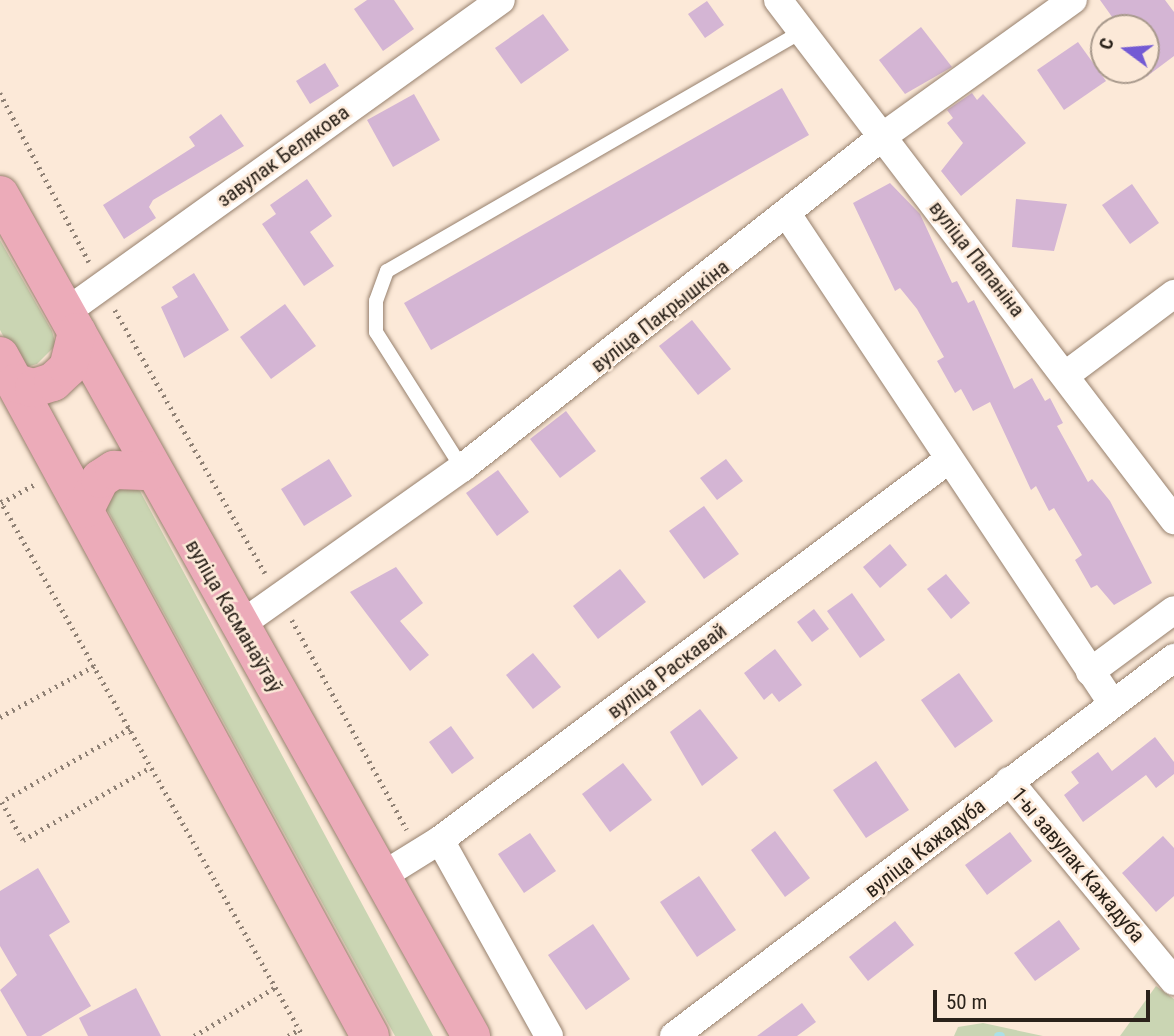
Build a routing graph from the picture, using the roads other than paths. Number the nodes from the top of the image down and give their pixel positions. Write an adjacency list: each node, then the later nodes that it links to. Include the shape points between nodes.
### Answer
1 (501, 0): 9 (street, завулак Белякова, via 101,286)
2 (778, 0): 4 (street, вуліца Папаніна)
3 (1073, 0): 5 (street, вуліца Пакрышкіна)
4 (802, 31): 5 (street, вуліца Папаніна); 13 (lane, via 387,271 376,301 376,332)
5 (882, 137): 7 (street, вуліца Пакрышкіна); 11 (street, вуліца Папаніна)
6 (0, 195): 9 (main road, вуліца Касманаўтаў)
7 (789, 217): 12 (street); 13 (street, вуліца Пакрышкіна)
8 (1174, 294): 11 (street)
9 (71, 322): 10 (main road, via 68,368 53,382 34,388); 14 (main road, вуліца Касманаўтаў)
10 (8, 369): 15 (main road)
11 (1068, 374): 16 (street, вуліца Папаніна)
12 (948, 460): 20 (street); 23 (street, вуліца Раскавай)
13 (462, 468): 18 (street, вуліца Пакрышкіна)
14 (150, 471): 15 (main road, via 114,470 100,479); 18 (main road, вуліца Касманаўтаў)
15 (85, 509): 26 (main road)
16 (1174, 520)
17 (1174, 610): 20 (street)
18 (240, 625): 24 (main road, вуліца Касманаўтаў)
19 (1174, 658): 21 (street, вуліца Кажадуба)
20 (1090, 672): 21 (street)
21 (1112, 703): 22 (street, вуліца Кажадуба)
22 (1009, 781): 25 (street, 1-ы завулак Кажадуба); 29 (street, вуліца Кажадуба, via 785,958)
23 (430, 846): 24 (street, вуліца Раскавай); 28 (street)
24 (382, 876): 27 (main road, вуліца Касманаўтаў)
25 (1174, 981)
26 (370, 1036)
27 (471, 1036)
28 (549, 1036)
29 (674, 1036)

